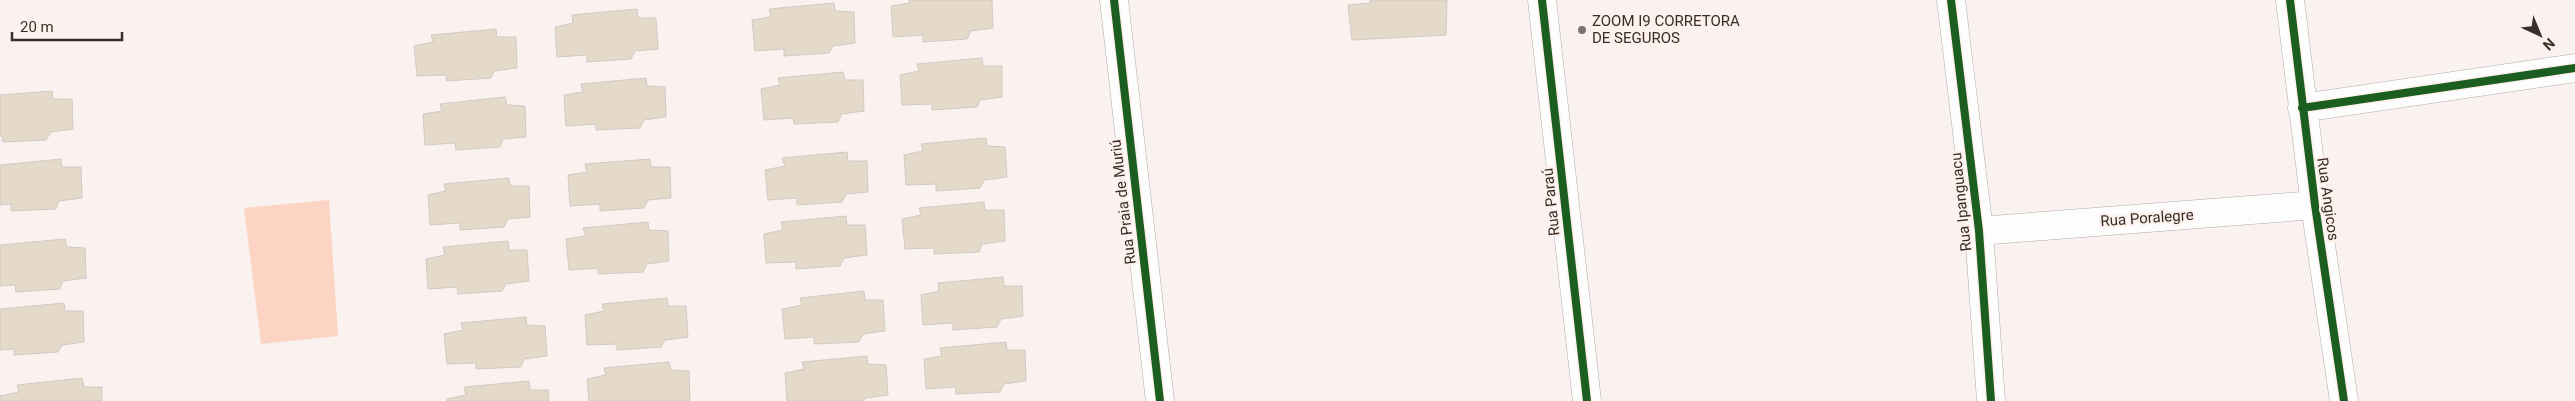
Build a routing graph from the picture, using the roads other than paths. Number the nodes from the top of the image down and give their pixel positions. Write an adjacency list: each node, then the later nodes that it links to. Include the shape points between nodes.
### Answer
1 (1114, 0): 9 (street, Rua Praia de Muriú)
2 (1542, 0): 10 (street, Rua Paraú)
3 (1951, 0): 8 (street, Rua Ipanguacu)
4 (2290, 0): 6 (street, Rua Angicos)
5 (2575, 68): 6 (street)
6 (2302, 108): 7 (street, Rua Angicos)
7 (2315, 206): 8 (street, Rua Poralegre); 12 (street, Rua Angicos)
8 (1979, 231): 11 (street, Rua Ipanguacu)
9 (1160, 401)
10 (1588, 401)
11 (1991, 401)
12 (2344, 401)

